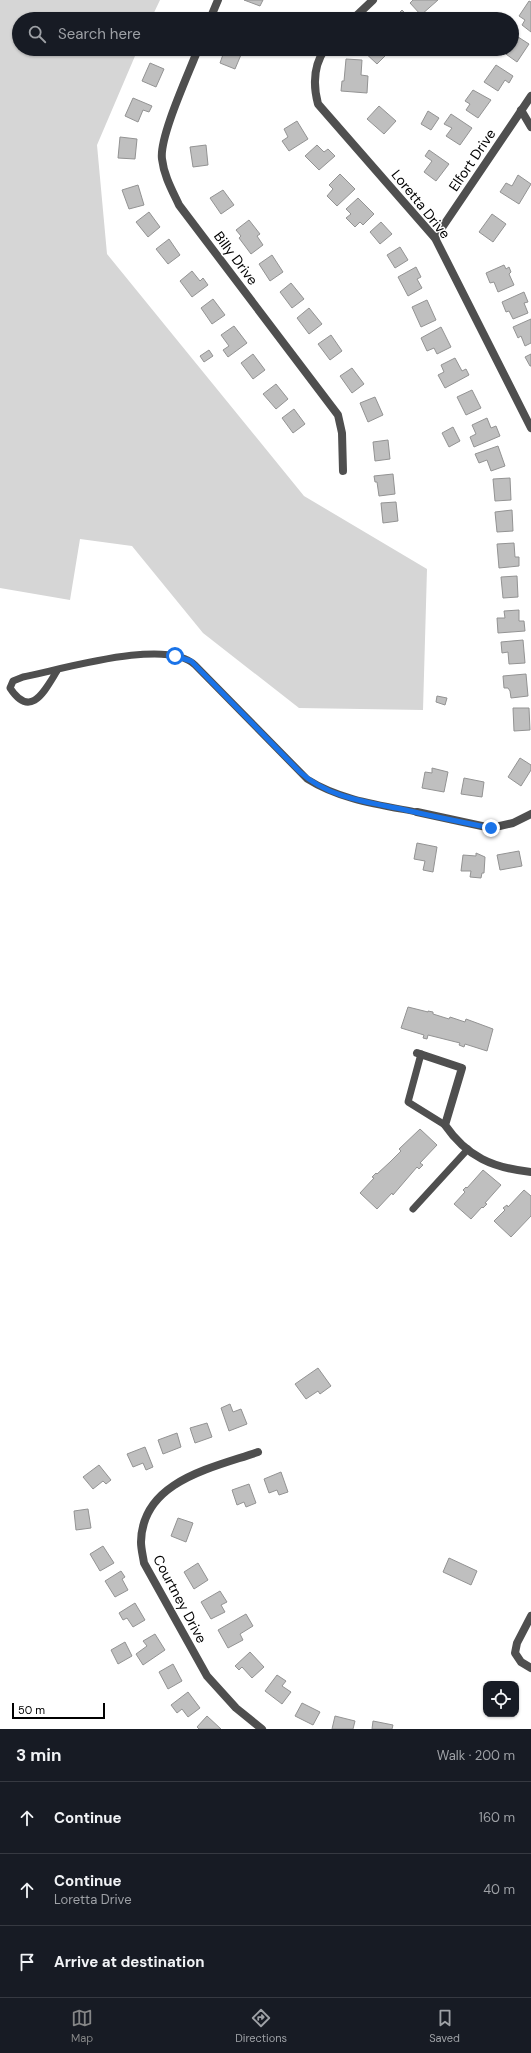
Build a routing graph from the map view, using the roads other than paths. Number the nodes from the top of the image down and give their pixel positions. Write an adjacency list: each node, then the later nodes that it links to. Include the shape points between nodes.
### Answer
1 (218, 0): 3 (street)
2 (373, 0): 4 (street)
3 (213, 12)
4 (360, 12)
5 (195, 56): 12 (street, Billy Drive, via 164,140 162,158 166,178 179,205 338,415 342,433)
6 (320, 56): 10 (street, Loretta Drive, via 315,73 315,94 318,104)
7 (531, 96): 8 (street, Elfort Drive)
8 (521, 110): 9 (street); 10 (street, Elfort Drive)
9 (531, 127)
10 (435, 238): 11 (street, Loretta Drive)
11 (531, 428)
12 (343, 471)
13 (57, 671): 13 (lane, via 23,677 13,681 10,688 23,701 32,702 43,695); 14 (lane, via 123,656 175,656 191,661 307,779 344,796)
14 (417, 812): 15 (street, via 491,828 513,823)
15 (531, 814)
16 (419, 1053): 17 (lane, via 408,1102); 17 (street, via 462,1068)
17 (445, 1125): 18 (street, via 456,1140)
18 (468, 1149): 19 (street, via 486,1162 507,1169); 20 (lane)
19 (531, 1172)
20 (413, 1209)
21 (258, 1452): 24 (street, Courtney Drive, via 189,1476 160,1495 144,1521 141,1542 144,1563 207,1676 236,1708)
22 (531, 1616): 23 (street, via 515,1653 521,1662)
23 (531, 1668)
24 (262, 1729)

